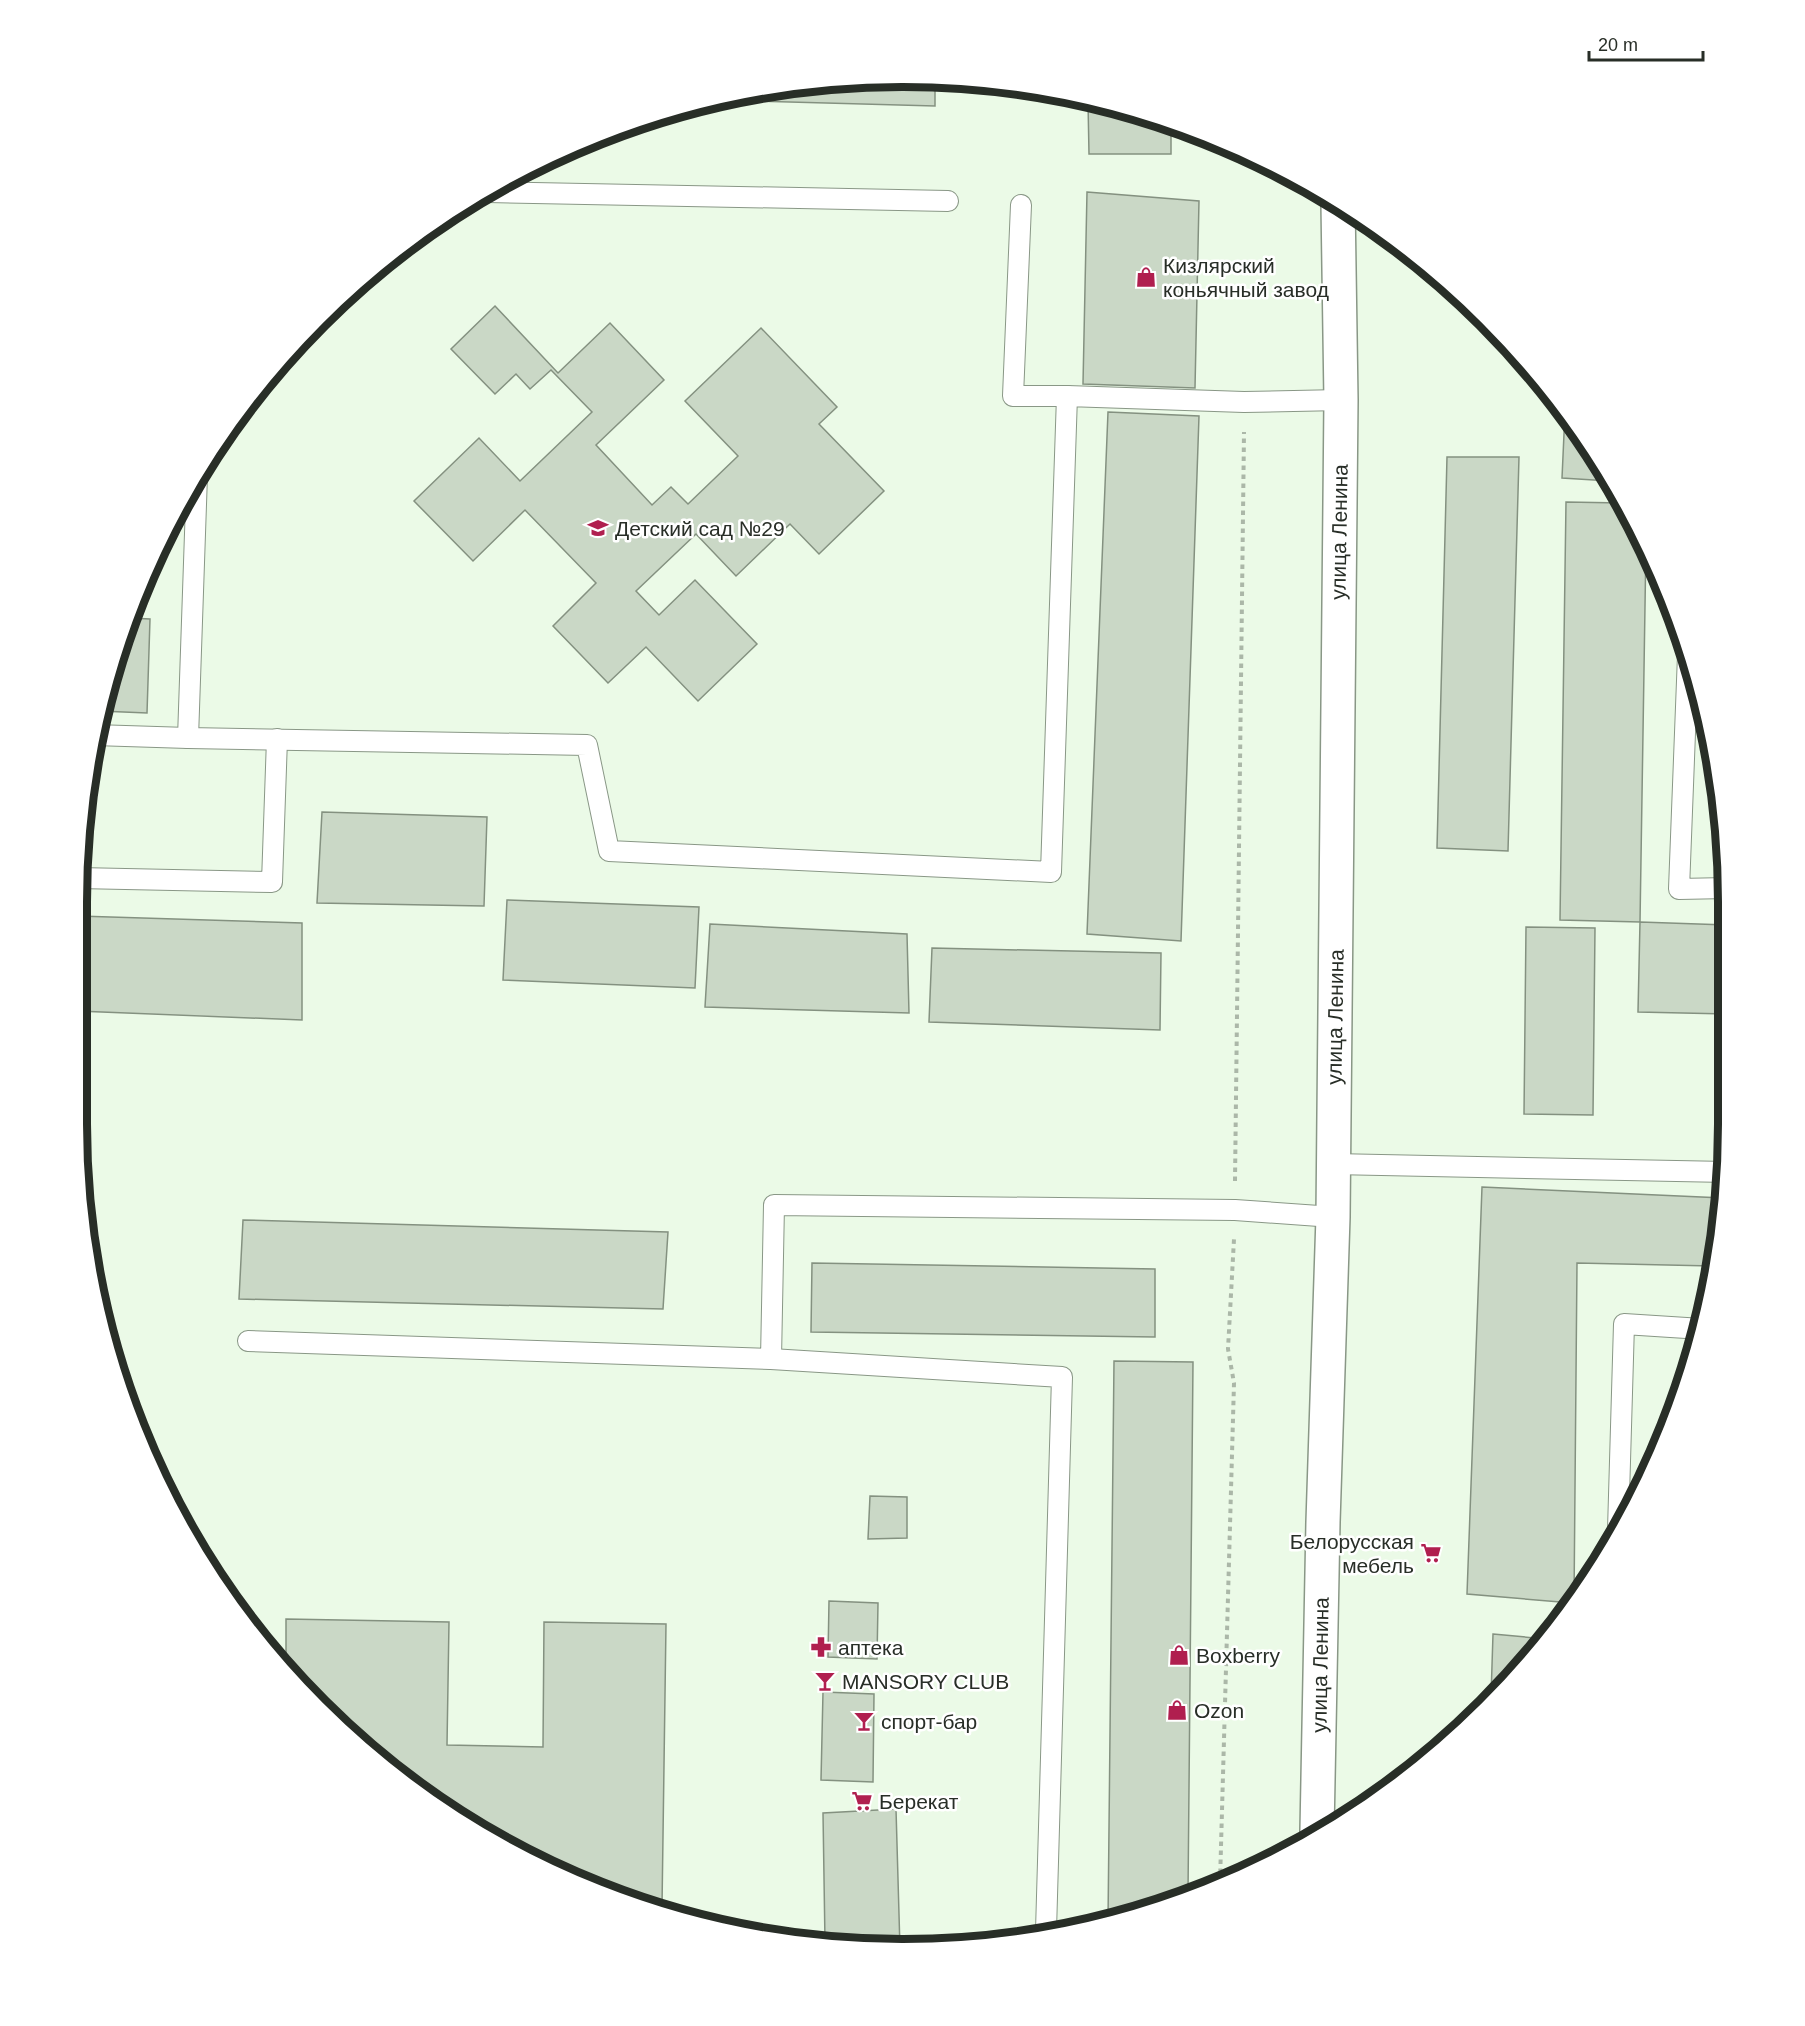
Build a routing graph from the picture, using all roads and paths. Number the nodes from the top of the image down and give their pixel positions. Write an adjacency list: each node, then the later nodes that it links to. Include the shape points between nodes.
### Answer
1 (502, 192): 2 (lane)
2 (948, 201)
3 (1021, 205): 5 (lane, via 1013,396)
4 (1338, 213): 6 (street, улица Ленина)
5 (1067, 396): 7 (lane); 12 (lane, via 1051,872 609,851 587,745)
6 (1341, 400): 7 (lane); 15 (street, улица Ленина)
7 (1244, 402): 17 (path)
8 (196, 494): 11 (lane)
9 (1687, 681): 14 (lane, via 1679,889)
10 (105, 735): 11 (lane)
11 (188, 738): 12 (lane)
12 (277, 740): 13 (lane, via 272,882)
13 (88, 878)
14 (1717, 888)
15 (1333, 1164): 16 (lane); 18 (street, улица Ленина)
16 (1716, 1172)
17 (1235, 1210): 18 (lane); 21 (lane, via 774,1205); 24 (path, via 1228,1349 1234,1383)
18 (1333, 1217): 23 (street, улица Ленина)
19 (1692, 1328): 22 (lane, via 1624,1324)
20 (248, 1341): 21 (lane)
21 (771, 1359): 25 (lane, via 1062,1377)
22 (1618, 1513)
23 (1317, 1826)
24 (1220, 1875)
25 (1047, 1926)

